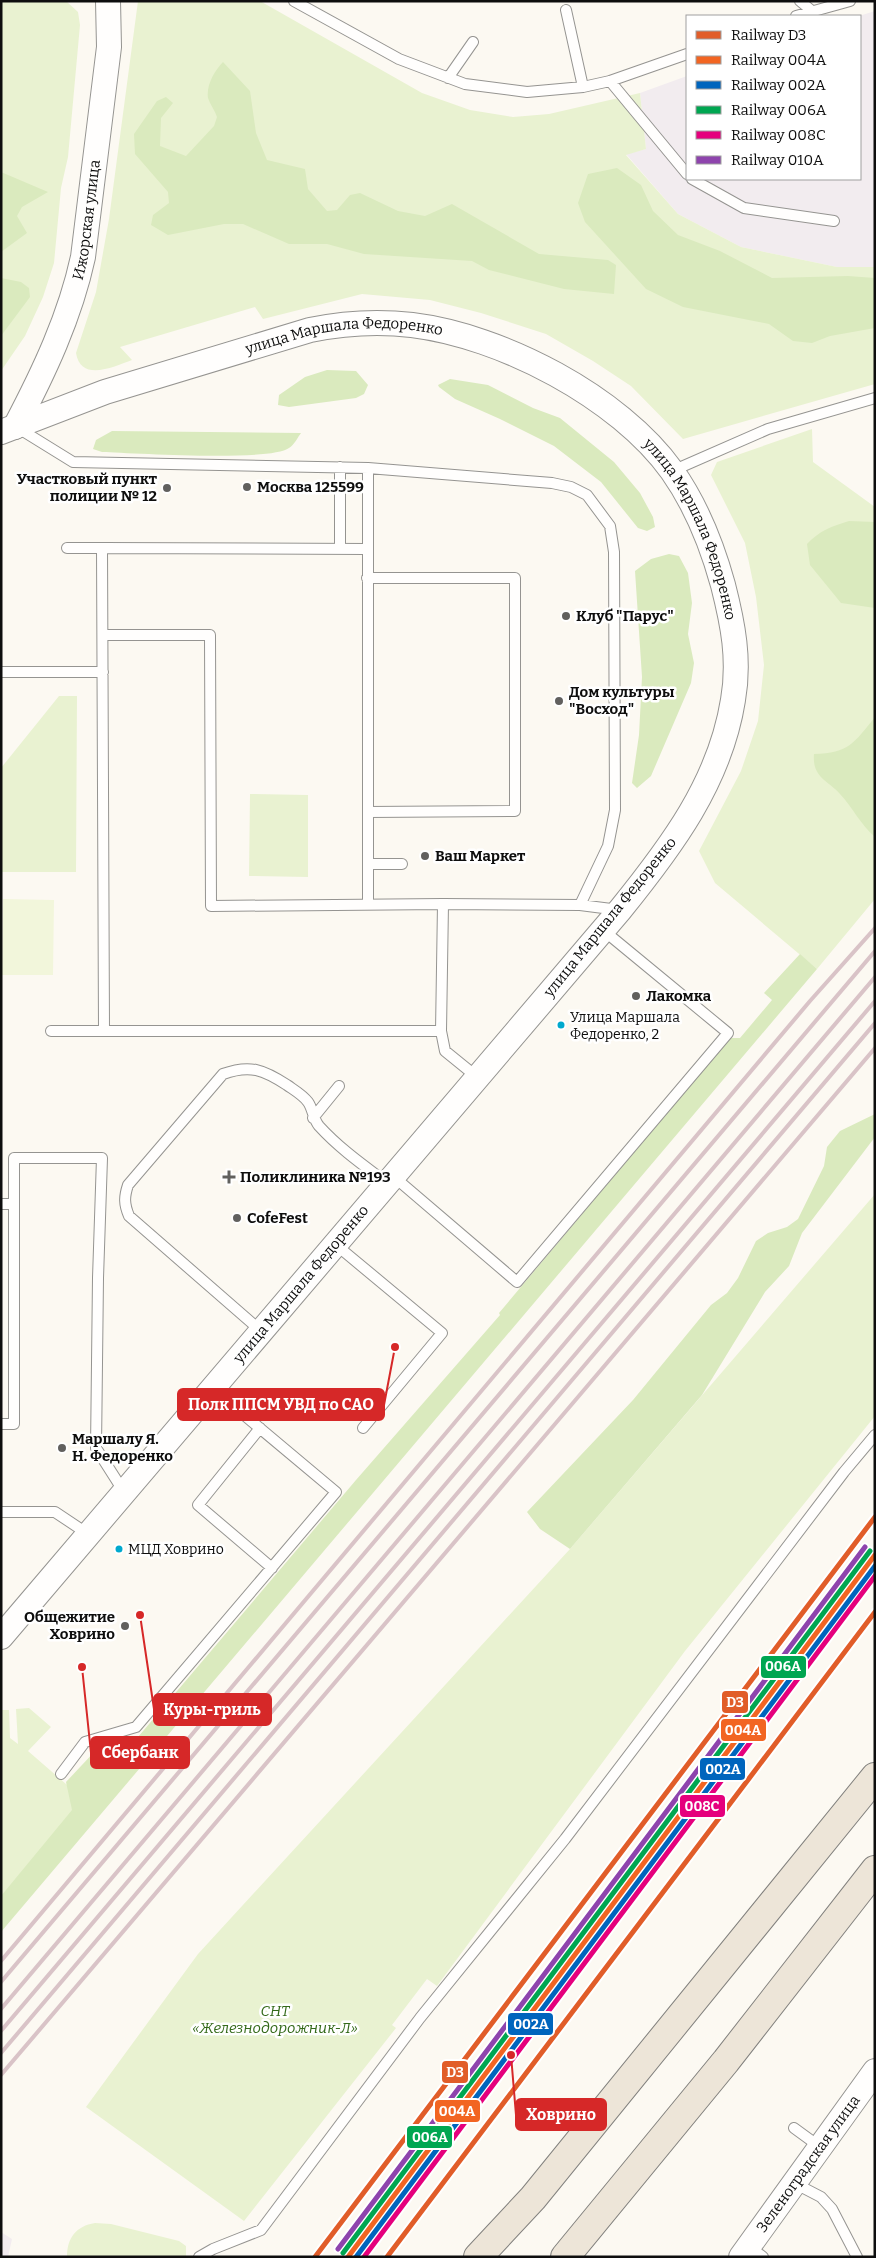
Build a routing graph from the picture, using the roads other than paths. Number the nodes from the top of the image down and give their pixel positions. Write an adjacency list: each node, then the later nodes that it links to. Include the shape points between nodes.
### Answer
1 (108, 1): 18 (street, Ижорская улица, via 109,46 81,266 70,309 40,378)
2 (294, 1): 11 (lane, via 400,58)
3 (800, 1): 7 (lane)
4 (817, 1): 7 (lane)
5 (850, 1): 7 (lane)
6 (566, 10): 13 (lane)
7 (812, 11): 8 (lane)
8 (799, 15)
9 (473, 42): 11 (lane)
10 (686, 54): 12 (lane)
11 (448, 78): 13 (lane, via 465,84 527,92)
12 (610, 81): 13 (lane); 14 (lane)
13 (584, 86)
14 (686, 173)
15 (694, 180): 16 (lane, via 744,208)
16 (834, 221)
17 (875, 398): 21 (lane, via 768,429)
18 (8, 429): 19 (lane, via 73,462); 21 (street, улица Маршала Федоренко, via 105,392 284,336 333,325 386,323 413,325 470,338 530,362 612,411 634,429)
19 (340, 467): 20 (lane); 24 (lane)
20 (368, 468): 25 (lane); 35 (lane, via 571,487 587,495 610,526 614,552 615,810 608,846)
21 (672, 471): 36 (street, улица Маршала Федоренко, via 692,504 721,580 735,632 734,692 726,731 702,792 664,855)
22 (67, 548): 23 (lane)
23 (102, 548): 24 (lane); 27 (lane)
24 (340, 549): 25 (lane)
25 (367, 549): 26 (lane)
26 (367, 578): 30 (lane); 30 (lane, via 515,578 515,811)
27 (103, 636): 29 (lane); 33 (lane, via 210,635 211,906)
28 (1, 672): 29 (lane)
29 (103, 672): 39 (lane)
30 (368, 812): 31 (lane)
31 (368, 864): 32 (lane); 33 (lane)
32 (402, 864)
33 (368, 904): 34 (lane)
34 (443, 904): 35 (lane); 40 (lane)
35 (580, 905): 36 (lane)
36 (620, 910): 37 (street, улица Маршала Федоренко)
37 (603, 930): 41 (street, улица Маршала Федоренко); 44 (lane, via 728,1032 517,1282)
38 (51, 1031): 39 (lane)
39 (104, 1031): 40 (lane)
40 (441, 1032): 41 (lane, via 445,1051)
41 (477, 1077): 44 (street, улица Маршала Федоренко)
42 (339, 1086): 43 (lane)
43 (314, 1118): 44 (lane, via 343,1150); 48 (lane, via 309,1103 271,1074 247,1068 223,1074 128,1185 124,1195 129,1216)
44 (390, 1180): 47 (street, улица Маршала Федоренко)
45 (1, 1204): 46 (lane)
46 (14, 1204): 50 (lane, via 14,1424); 54 (lane, via 14,1158 102,1158 96,1448)
47 (335, 1244): 48 (street, улица Маршала Федоренко); 52 (lane, via 442,1333)
48 (261, 1331): 49 (street, улица Маршала Федоренко)
49 (213, 1389): 51 (lane); 54 (street, улица Маршала Федоренко)
50 (1, 1424)
51 (260, 1428): 57 (lane, via 198,1505); 57 (lane, via 336,1492)
52 (363, 1428)
53 (875, 1435): 67 (lane, via 565,1839 420,2018 261,2230 213,2248)
54 (125, 1492): 56 (street, улица Маршала Федоренко)
55 (1, 1512): 56 (lane, via 56,1512)
56 (89, 1535): 58 (street, улица Маршала Федоренко)
57 (272, 1568): 59 (lane, via 136,1727 85,1742)
58 (1, 1637)
59 (62, 1774)
60 (875, 1778): 68 (main road, via 533,2198)
61 (875, 1870): 69 (main road, via 726,2061)
62 (874, 2076): 64 (street, Зеленоградская улица)
63 (794, 2128): 64 (lane)
64 (820, 2147): 65 (street, Зеленоградская улица)
65 (794, 2183): 66 (street, Зеленоградская улица); 70 (lane, via 821,2197 832,2209)
66 (751, 2253)
67 (199, 2257)
68 (478, 2257)
69 (565, 2257)
70 (857, 2257)

